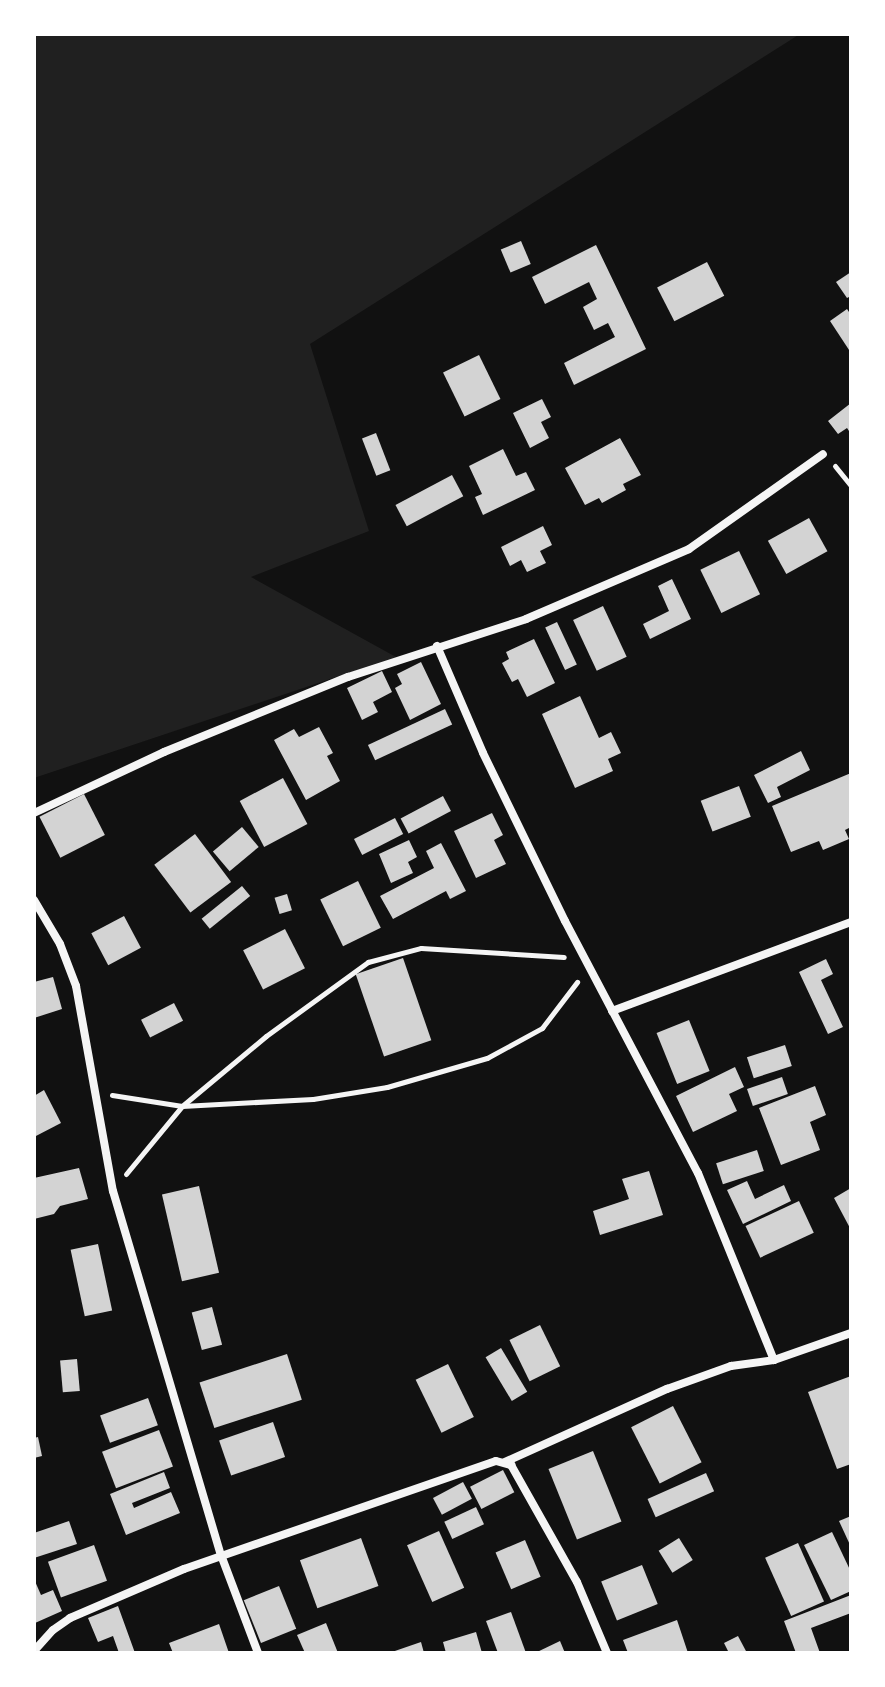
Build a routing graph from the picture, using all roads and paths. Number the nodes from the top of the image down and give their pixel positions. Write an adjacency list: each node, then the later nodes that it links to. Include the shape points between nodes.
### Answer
1 (823, 454): 2 (path); 3 (street, via 689,549 526,619)
2 (851, 486)
3 (437, 646): 4 (street, via 164,752); 7 (street, via 483,753)
4 (34, 813)
5 (34, 900): 9 (street, via 60,944 76,986)
6 (851, 922): 8 (street)
7 (591, 965): 8 (street); 10 (path, via 542,1028 487,1058 349,1095); 10 (path, via 511,951 421,948 392,953 368,962 266,1036)
8 (612, 1011): 13 (street, via 698,1173)
9 (95, 1093): 10 (path); 11 (street)
10 (182, 1106): 11 (path)
11 (113, 1191): 15 (street)
12 (851, 1333): 13 (street)
13 (774, 1360): 14 (street, via 731,1366 667,1389)
14 (505, 1462): 15 (street, via 481,1465); 18 (street, via 577,1582)
15 (221, 1555): 16 (street, via 70,1618); 17 (street)
16 (34, 1651)
17 (258, 1653)
18 (607, 1653)

